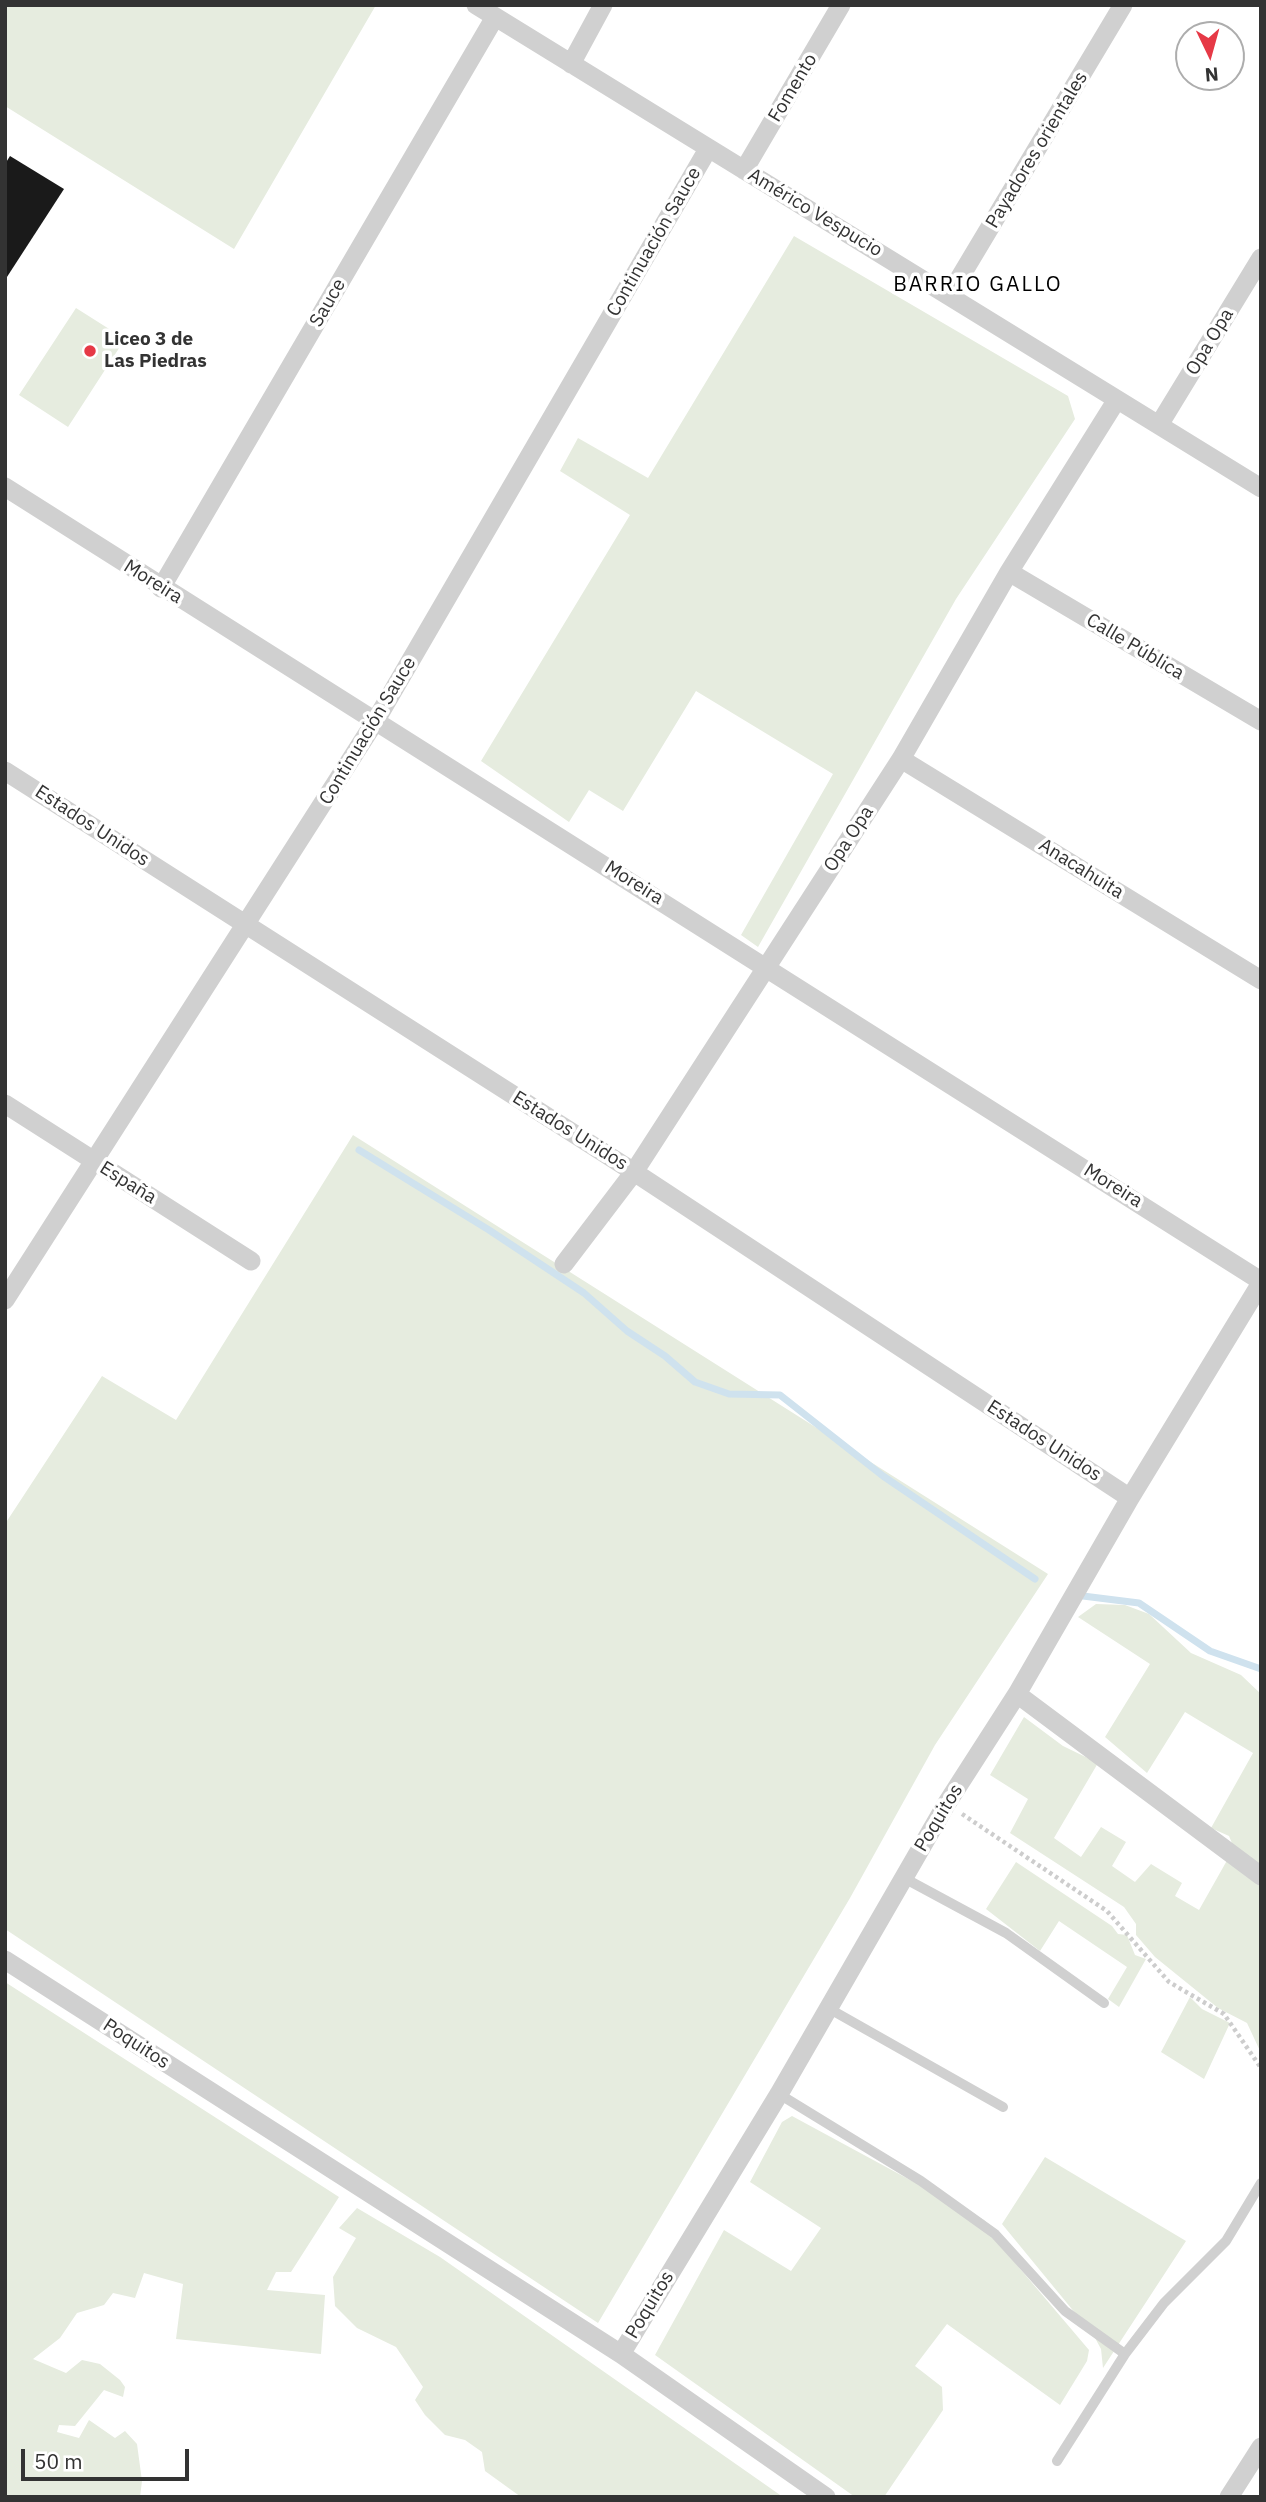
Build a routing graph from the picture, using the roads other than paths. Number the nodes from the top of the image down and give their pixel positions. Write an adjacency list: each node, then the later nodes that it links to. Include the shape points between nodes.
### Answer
1 (476, 5): 5 (street, Américo Vespucio)
2 (603, 5): 6 (street)
3 (841, 5): 8 (street, Fomento)
4 (1123, 5): 10 (street, Payadores orientales)
5 (495, 17): 6 (street, Américo Vespucio); 16 (street, Sauce)
6 (571, 64): 7 (street, Américo Vespucio)
7 (709, 149): 8 (street, Américo Vespucio); 17 (street, Continuación Sauce)
8 (744, 170): 10 (street, Américo Vespucio)
9 (1261, 258): 12 (street, Opa Opa)
10 (950, 294): 11 (street, Américo Vespucio)
11 (1116, 401): 12 (street, Américo Vespucio); 15 (street, Opa Opa)
12 (1159, 425): 14 (street, Américo Vespucio)
13 (5, 487): 16 (street, Moreira)
14 (1261, 488)
15 (1009, 572): 18 (street, Calle Pública); 19 (street, Opa Opa)
16 (161, 588): 17 (street, Moreira)
17 (376, 720): 21 (street, Continuación Sauce); 22 (street, Moreira)
18 (1261, 721)
19 (901, 759): 22 (street, Opa Opa); 23 (street, Anacahuita)
20 (5, 771): 21 (street, Estados Unidos)
21 (247, 926): 25 (street, Continuación Sauce); 26 (street, Estados Unidos)
22 (766, 966): 26 (street, Opa Opa); 29 (street, Moreira)
23 (1261, 981)
24 (5, 1104): 25 (street, España)
25 (94, 1162): 27 (street, España); 30 (street, Continuación Sauce)
26 (634, 1172): 28 (street, Opa Opa); 31 (street, Estados Unidos)
27 (251, 1261)
28 (564, 1264)
29 (1261, 1282): 31 (street, Poquitos)
30 (5, 1300)
31 (1130, 1498): 32 (street, Poquitos)
32 (1017, 1694): 33 (street); 34 (street, Poquitos)
33 (1261, 1876)
34 (904, 1878): 36 (lane, via 1006,1933); 37 (street, Poquitos)
35 (5, 1960): 41 (street, Poquitos)
36 (1104, 2003)
37 (828, 2008): 38 (street, Poquitos); 39 (lane)
38 (779, 2094): 41 (street, Poquitos); 42 (lane, via 921,2181 995,2234 1065,2311)
39 (1003, 2107)
40 (1261, 2183): 42 (lane, via 1226,2241 1164,2303)
41 (621, 2354): 45 (street, Poquitos)
42 (1125, 2354): 44 (lane)
43 (1261, 2447): 46 (street)
44 (1057, 2461)
45 (826, 2497)
46 (1229, 2497)

